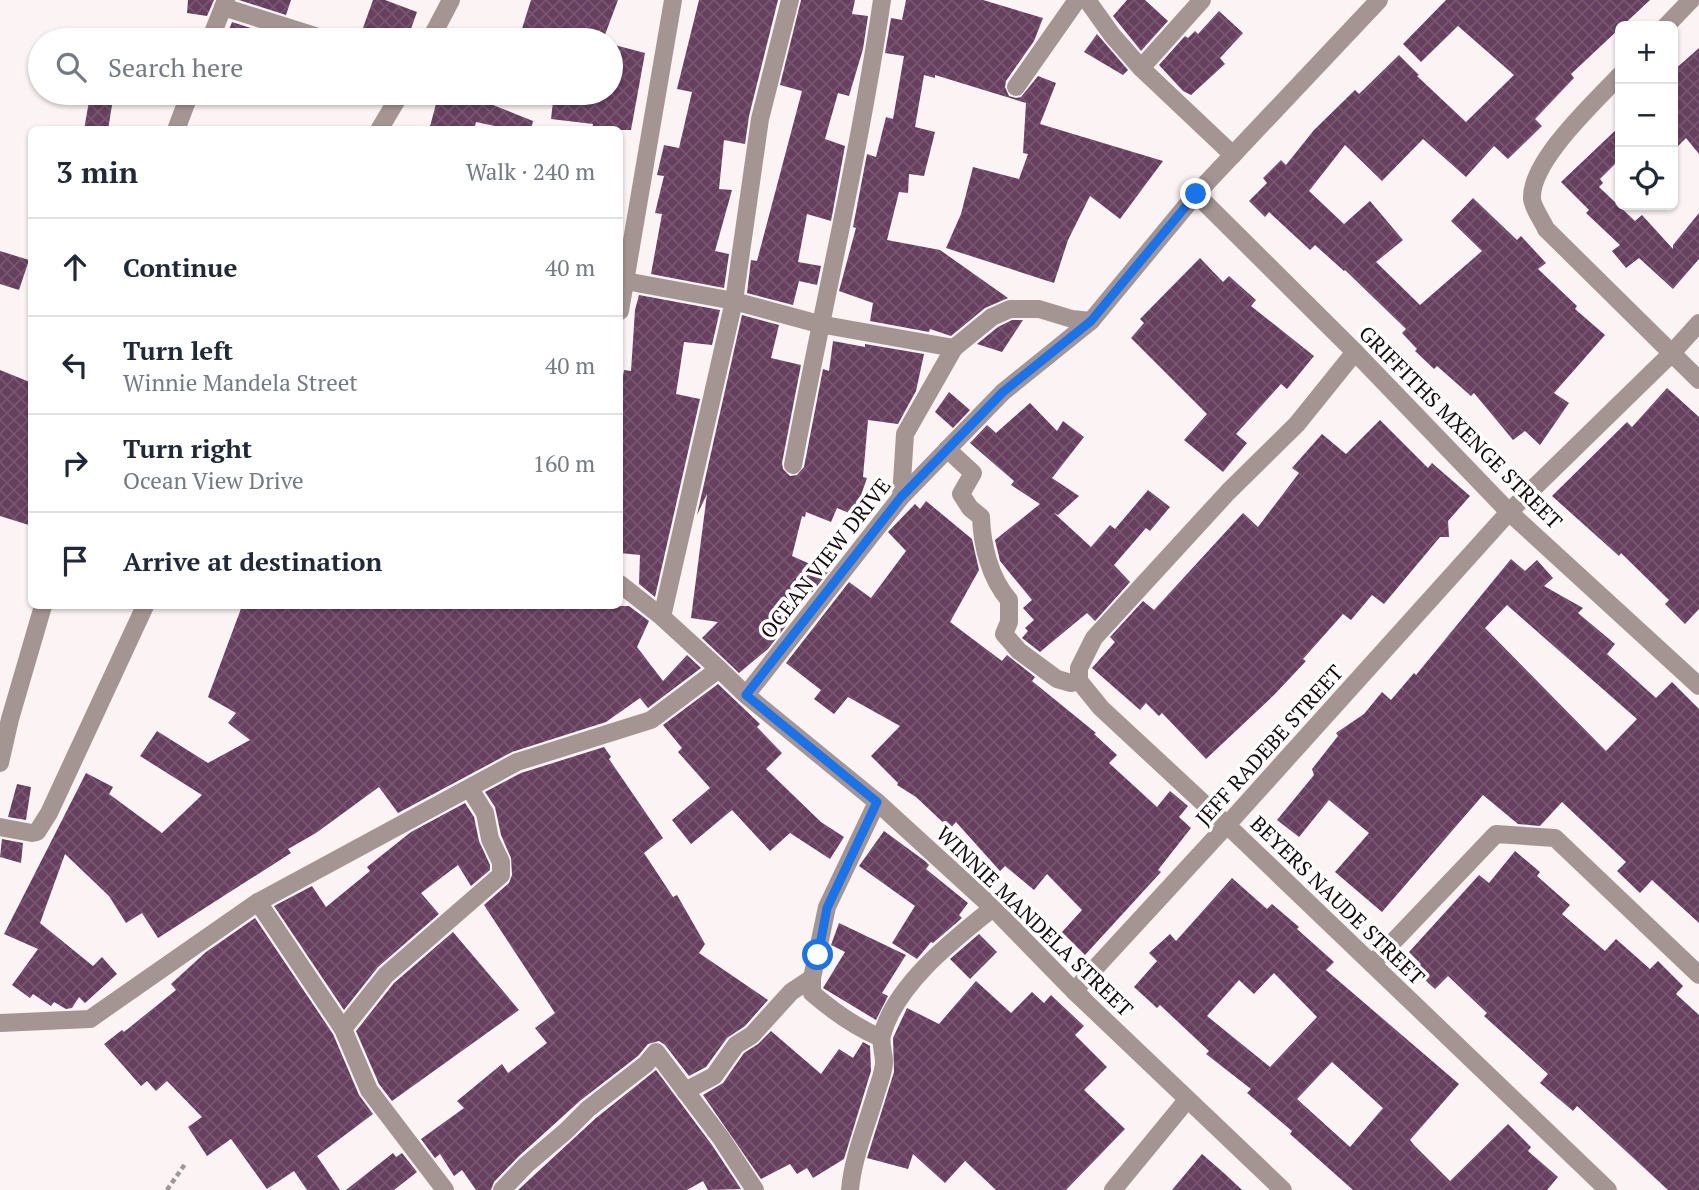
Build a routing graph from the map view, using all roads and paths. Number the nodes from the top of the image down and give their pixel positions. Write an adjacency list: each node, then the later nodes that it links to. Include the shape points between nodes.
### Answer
1 (451, 0): 14 (street)
2 (673, 0): 24 (street)
3 (790, 0): 26 (street, via 760,119)
4 (882, 0): 29 (street)
5 (1077, 0): 17 (street)
6 (1087, 0): 15 (street)
7 (1202, 0): 15 (street)
8 (1379, 0): 22 (street, OCEAN VIEW DRIVE)
9 (1691, 0): 11 (street)
10 (224, 4): 12 (street); 13 (street)
11 (1671, 21)
12 (215, 28)
13 (293, 28)
14 (436, 28)
15 (1141, 68): 22 (street)
16 (1615, 80): 32 (street, via 1538,171 1532,200 1546,229)
17 (1016, 88)
18 (185, 105): 20 (street)
19 (394, 105): 21 (street)
20 (178, 126)
21 (381, 126)
22 (1233, 155): 23 (street, OCEAN VIEW DRIVE)
23 (1196, 194): 27 (street, OCEAN VIEW DRIVE); 31 (street, GRIFFITHS MXENGE STREET)
24 (623, 275)
25 (623, 280): 26 (street)
26 (734, 301): 29 (street); 41 (street)
27 (1091, 321): 30 (street, via 1039,309 1010,309 992,317); 34 (street, OCEAN VIEW DRIVE, via 1003,392)
28 (1699, 323): 32 (street, JEFF RADEBE STREET)
29 (819, 324): 30 (street); 35 (street)
30 (954, 348): 36 (street, via 905,435)
31 (1355, 352): 37 (street, GRIFFITHS MXENGE STREET); 43 (street, via 1297,424 1094,638 1079,668)
32 (1671, 354): 33 (street); 37 (street, JEFF RADEBE STREET)
33 (1699, 380)
34 (947, 449): 36 (street, OCEAN VIEW DRIVE); 43 (street, via 973,473 961,494 981,517 981,537 990,566 1009,600 1006,638 1057,679)
35 (793, 465)
36 (901, 497): 45 (street, OCEAN VIEW DRIVE)
37 (1509, 512): 44 (street, GRIFFITHS MXENGE STREET); 49 (street, JEFF RADEBE STREET)
38 (623, 586): 41 (street, WINNIE MANDELA STREET)
39 (42, 609): 46 (street)
40 (144, 609): 50 (street, via 37,832)
41 (662, 617): 42 (street, WINNIE MANDELA STREET)
42 (719, 669): 45 (street, WINNIE MANDELA STREET); 47 (street, via 651,720 517,762)
43 (1079, 681): 49 (street, BEYERS NAUDE STREET, via 1101,708)
44 (1699, 687)
45 (746, 695): 48 (street, WINNIE MANDELA STREET)
46 (0, 763)
47 (470, 789): 51 (street); 58 (street, via 485,813 501,875 386,975)
48 (877, 802): 52 (street, WINNIE MANDELA STREET); 55 (street, via 827,908)
49 (1227, 825): 53 (street, BEYERS NAUDE STREET); 56 (street, JEFF RADEBE STREET)
50 (0, 827)
51 (258, 902): 57 (street, via 90,1019); 58 (street)
52 (993, 908): 56 (street, WINNIE MANDELA STREET); 59 (street, via 951,942 910,986 892,1010)
53 (1372, 964): 54 (street, via 1496,834 1555,838); 70 (street, BEYERS NAUDE STREET)
54 (1699, 975)
55 (812, 978): 59 (street, via 812,993 822,1002); 60 (street, via 736,1045 713,1076)
56 (1074, 991): 61 (street, WINNIE MANDELA STREET); 69 (street)
57 (0, 1023)
58 (343, 1029): 64 (street, via 369,1090)
59 (881, 1038): 67 (street, via 884,1063 852,1165)
60 (685, 1091): 65 (street, via 656,1052); 66 (street)
61 (1188, 1100): 68 (street); 69 (street, WINNIE MANDELA STREET)
62 (185, 1164): 63 (path)
63 (167, 1190)
64 (445, 1190)
65 (502, 1190)
66 (755, 1190)
67 (850, 1190)
68 (1112, 1190)
69 (1283, 1190)
70 (1608, 1190)

